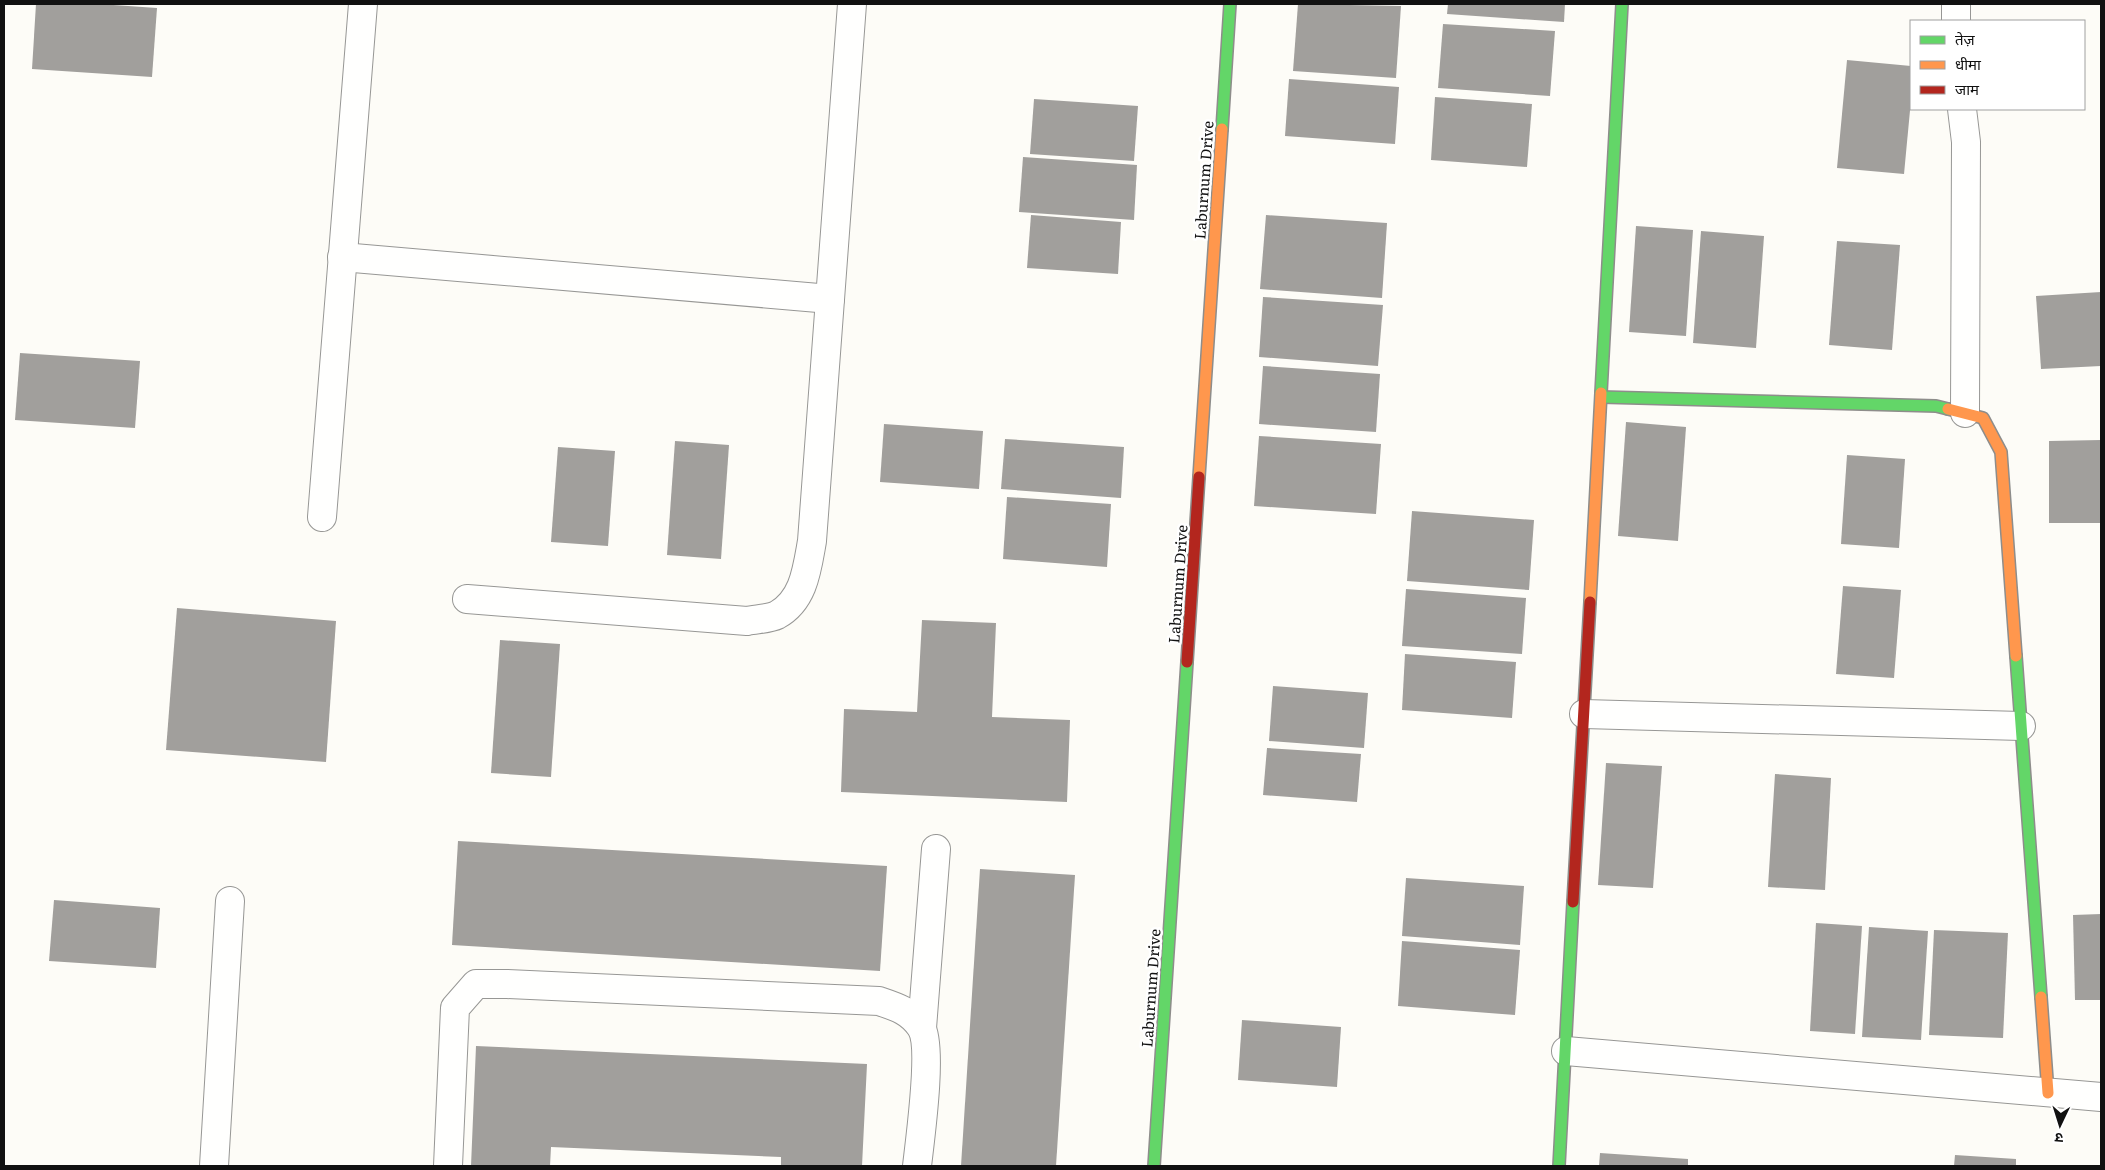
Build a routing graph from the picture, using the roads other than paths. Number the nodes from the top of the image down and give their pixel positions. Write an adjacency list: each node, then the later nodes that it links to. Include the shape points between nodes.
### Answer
1 (363, 4): 8 (street)
2 (852, 4): 9 (street)
3 (1230, 4): 25 (street, Laburnum Drive)
4 (1622, 4): 10 (street)
5 (1956, 4): 6 (street)
6 (1956, 20)
7 (1962, 110): 11 (street, via 1966,142)
8 (342, 257): 9 (street); 12 (street)
9 (830, 299): 13 (street, via 812,541 807,573 796,600 776,616 747,621)
10 (1601, 397): 11 (street, via 1936,406); 14 (street)
11 (1965, 413): 15 (street, via 1983,418 2001,452)
12 (322, 517)
13 (467, 599)
14 (1584, 714): 15 (street); 19 (street)
15 (2021, 726): 20 (street)
16 (936, 849): 18 (street)
17 (230, 902): 22 (street)
18 (922, 1028): 23 (street, via 905,1010 880,1001 476,984 455,1008); 24 (street, via 926,1053)
19 (1566, 1052): 20 (street); 26 (street)
20 (2048, 1093): 21 (street)
21 (2101, 1097)
22 (214, 1166)
23 (448, 1166)
24 (918, 1166)
25 (1154, 1166)
26 (1558, 1166)

